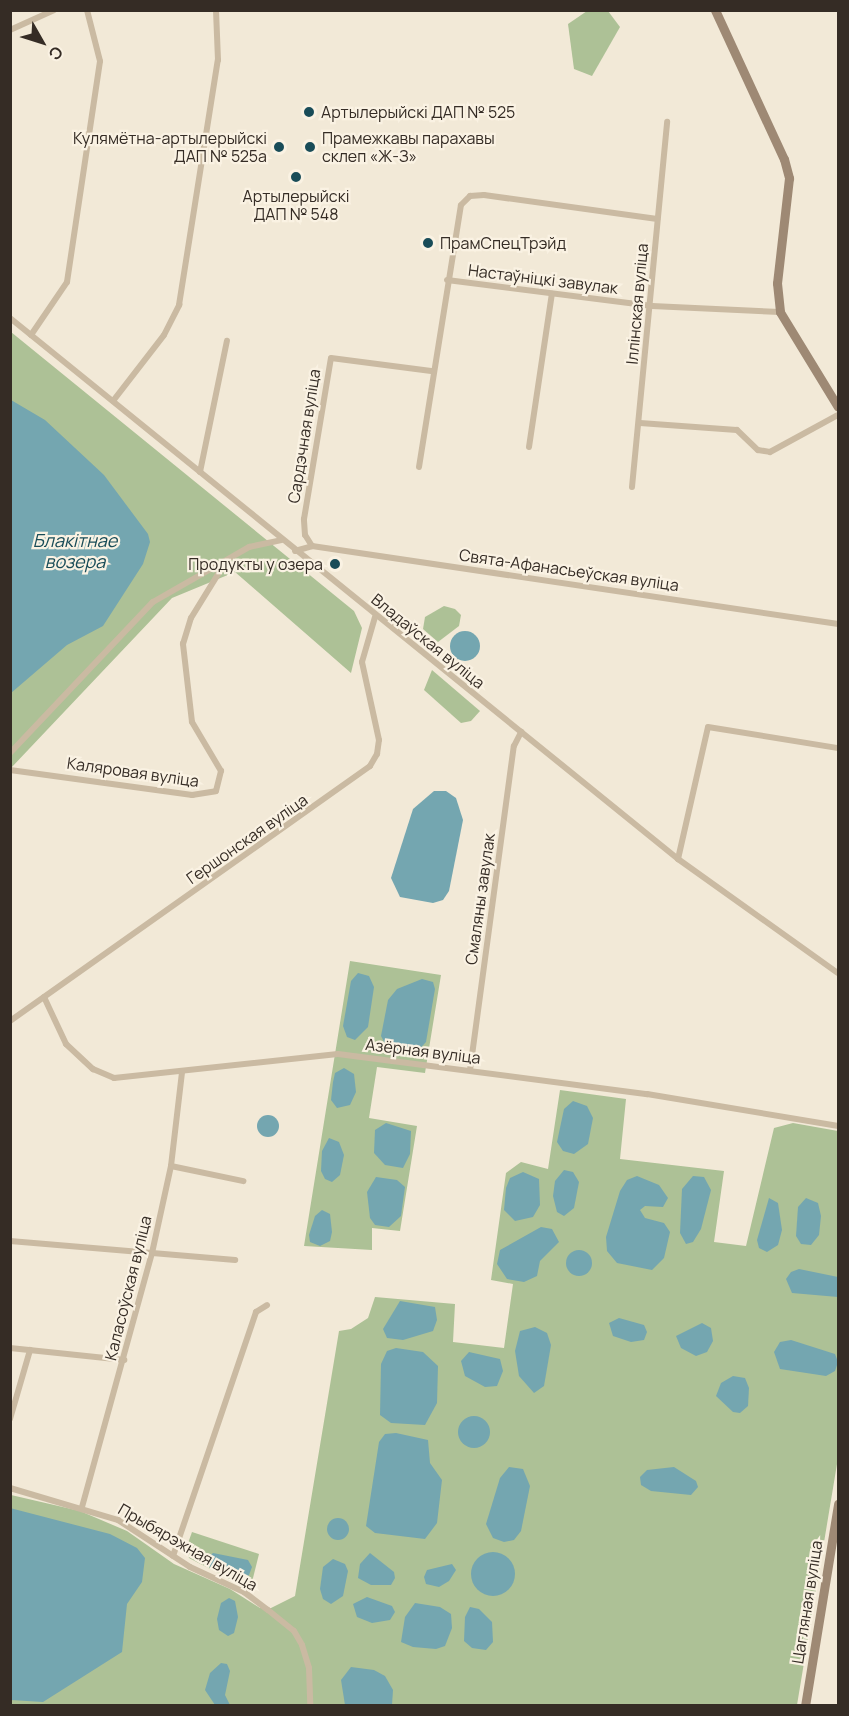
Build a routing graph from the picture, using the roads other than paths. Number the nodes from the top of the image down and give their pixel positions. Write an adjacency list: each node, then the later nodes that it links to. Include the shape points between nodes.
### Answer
1 (54, 10): 5 (street)
2 (87, 10): 13 (street, via 100,61 67,282)
3 (216, 10): 16 (street, via 218,60 179,305 164,335)
4 (715, 10): 11 (street, via 784,159 789,178 777,283)
5 (10, 30)
6 (667, 122): 7 (street, Іллінская вуліца)
7 (657, 219): 8 (street, via 470,196 461,205); 10 (street, Іллінская вуліца)
8 (447, 280): 9 (street, Настаўніцкі завулак); 15 (street)
9 (552, 294): 10 (street, Настаўніцкі завулак); 20 (street)
10 (652, 306): 11 (street, Настаўніцкі завулак); 19 (street, Іллінская вуліца)
11 (780, 312): 17 (street)
12 (10, 318): 13 (street, Владаўская вуліца)
13 (31, 334): 16 (street, Владаўская вуліца)
14 (227, 341): 22 (street)
15 (431, 372): 21 (street); 25 (street, Сардэчная вуліца, via 331,358 304,519 305,535)
16 (113, 401): 22 (street, Владаўская вуліца)
17 (838, 407)
18 (838, 416): 19 (street, via 770,452 758,450 737,430)
19 (640, 423): 23 (street, Іллінская вуліца)
20 (529, 447)
21 (419, 466)
22 (200, 472): 24 (street, Владаўская вуліца)
23 (632, 487)
24 (282, 540): 26 (street, Владаўская вуліца); 27 (street, via 249,547)
25 (312, 546): 26 (street, Свята-Афанасьеўская вуліца); 29 (street, Свята-Афанасьеўская вуліца)
26 (295, 551): 28 (street, Владаўская вуліца)
27 (225, 563): 32 (street, via 153,602); 33 (street, Каляровая вуліца, via 191,618 183,644 192,722 221,771 216,791 192,795)
28 (375, 617): 30 (street, Владаўская вуліца); 36 (street, Гершонская вуліца, via 362,662 378,740 377,754 370,766)
29 (838, 624)
30 (521, 732): 34 (street, Владаўская вуліца); 38 (street, Смаляны завулак, via 514,746)
31 (838, 748): 34 (street, via 708,727)
32 (10, 753)
33 (10, 770)
34 (678, 859): 35 (street, Владаўская вуліца)
35 (838, 973)
36 (44, 998): 37 (street, Гершонская вуліца); 39 (street, Азёрная вуліца, via 66,1044 103,1075 125,1079)
37 (10, 1022)
38 (470, 1070): 39 (street, Азёрная вуліца, via 325,1053); 40 (street, Азёрная вуліца)
39 (182, 1072): 41 (street, Каласоўская вуліца)
40 (838, 1126)
41 (171, 1166): 42 (street); 44 (street, Каласоўская вуліца)
42 (243, 1181)
43 (10, 1241): 44 (street)
44 (152, 1253): 45 (street); 49 (street, Каласоўская вуліца)
45 (235, 1260)
46 (267, 1305): 54 (street, via 256,1312)
47 (10, 1348): 48 (street)
48 (30, 1350): 49 (street); 50 (street)
49 (124, 1360): 53 (street, Каласоўская вуліца)
50 (10, 1419)
51 (10, 1488): 53 (street, Прыбярэжная вуліца)
52 (838, 1504): 56 (street, Цагляная вуліца)
53 (82, 1507): 54 (street, Прыбярэжная вуліца, via 137,1530)
54 (173, 1556): 55 (street, Прыбярэжная вуліца, via 268,1610 294,1631 309,1668)
55 (310, 1706)
56 (805, 1706)

